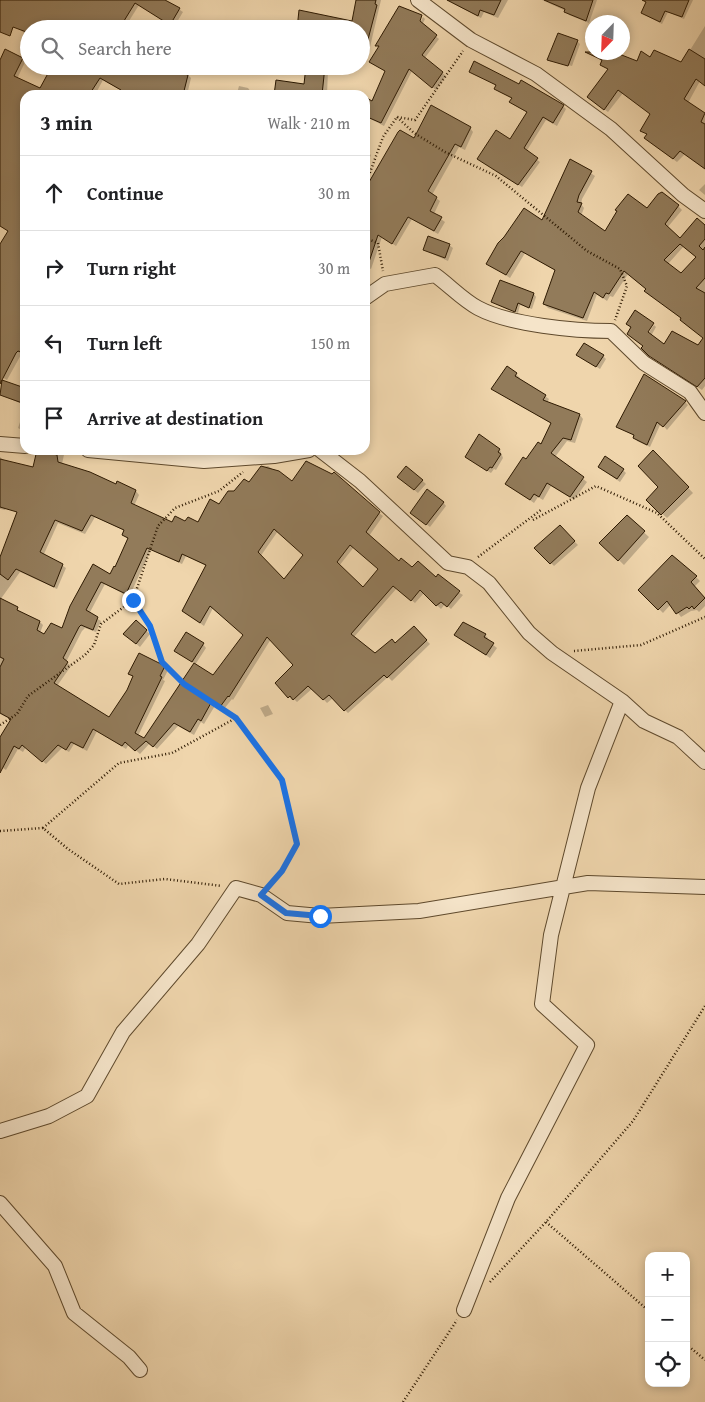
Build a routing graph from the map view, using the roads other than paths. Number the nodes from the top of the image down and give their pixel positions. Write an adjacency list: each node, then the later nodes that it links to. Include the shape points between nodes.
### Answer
1 (418, 0): 2 (street, via 471,40 536,74 611,129 683,196)
2 (705, 211)
3 (370, 294): 4 (street, via 385,284 435,275 478,308 522,322 583,331 611,331 644,363 690,392)
4 (705, 413)
5 (0, 444): 6 (street)
6 (20, 446)
7 (141, 455): 8 (street, via 204,461)
8 (280, 455)
9 (326, 455): 10 (street, via 360,481 448,563 468,567 489,583 529,633 552,653)
10 (622, 700): 11 (street, via 644,720 678,737); 12 (street, via 588,788)
11 (705, 762)
12 (563, 887): 13 (street, via 588,883); 14 (street, via 419,911 320,916 286,913 261,895 236,888 198,944 123,1032 87,1096 49,1116); 16 (street, via 551,935 542,1004 587,1045 508,1198)
13 (705, 887)
14 (0, 1130)
15 (0, 1202): 17 (street, via 55,1266 74,1313 129,1357)
16 (464, 1310)
17 (140, 1370)

